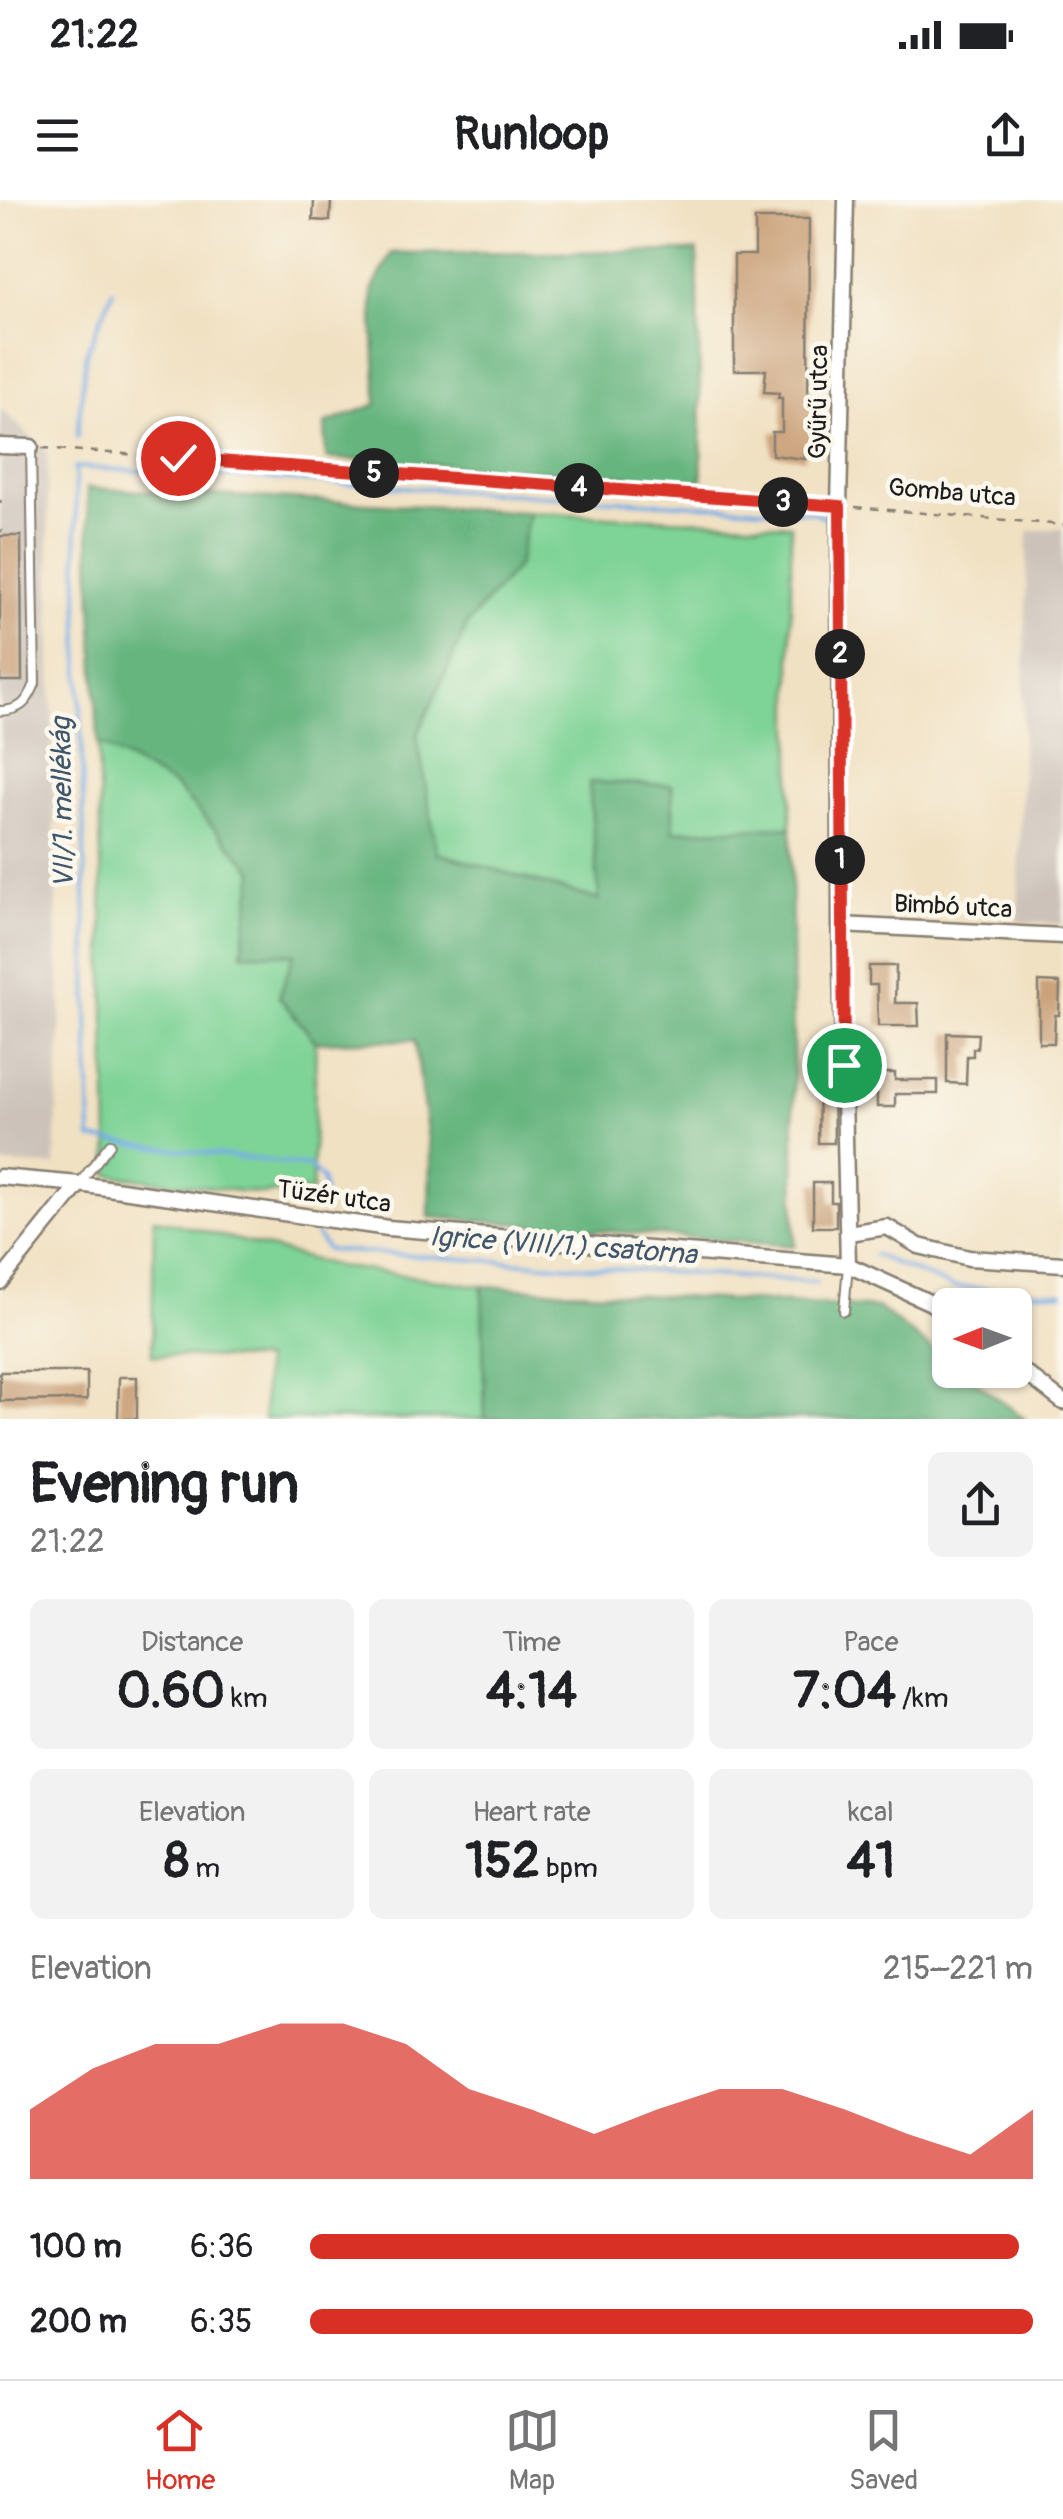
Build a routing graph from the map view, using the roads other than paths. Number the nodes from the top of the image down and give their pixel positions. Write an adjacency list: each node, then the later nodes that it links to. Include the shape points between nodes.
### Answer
1 (846, 200): 5 (street, Gyűrű utca)
2 (0, 446): 3 (street)
3 (31, 448): 4 (lane, via 35,684 28,702)
4 (0, 711)
5 (840, 925): 6 (street, Bimbó utca); 10 (street, Gyűrű utca)
6 (1063, 936)
7 (110, 1144): 9 (lane)
8 (0, 1177): 9 (street, Tüzér utca)
9 (79, 1184): 12 (street, Tüzér utca, via 388,1228); 13 (street)
10 (848, 1233): 11 (street, via 888,1227 920,1246 970,1258); 12 (street, Gyűrű utca)
11 (1063, 1264)
12 (848, 1265): 14 (street, Tüzér utca); 15 (lane)
13 (0, 1282)
14 (932, 1304)
15 (844, 1311)
16 (1032, 1379): 17 (street)
17 (1063, 1402)

